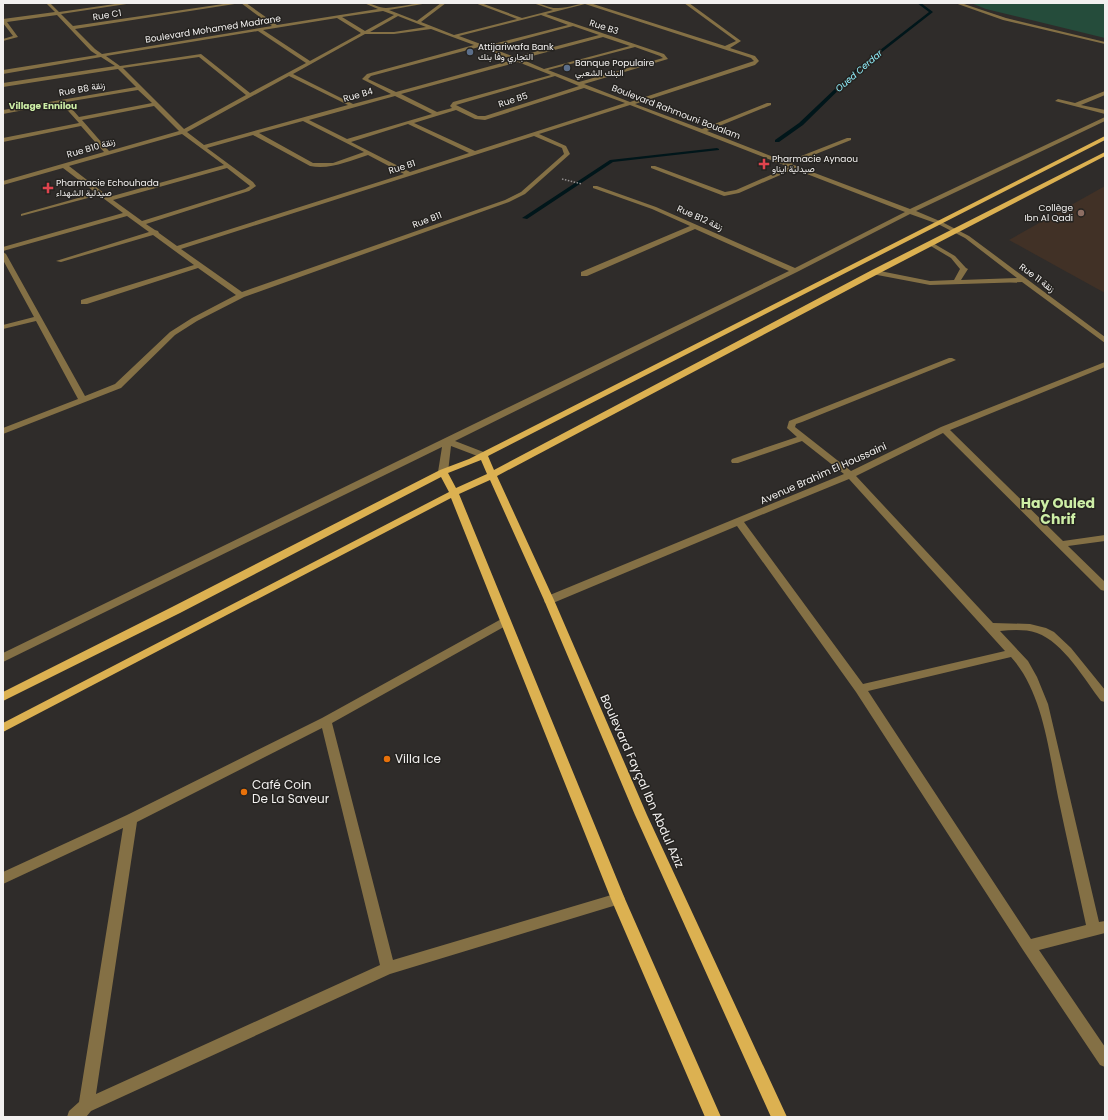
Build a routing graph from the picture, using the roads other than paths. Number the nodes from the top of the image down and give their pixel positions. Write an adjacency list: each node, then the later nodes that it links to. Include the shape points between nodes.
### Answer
1 (48, 3): 17 (street)
2 (131, 3): 13 (street)
3 (239, 3): 29 (street, Rue C1)
4 (243, 3): 24 (street)
5 (380, 3): 14 (street)
6 (426, 3): 15 (street, Boulevard Mohamed Madrane)
7 (444, 3): 26 (street)
8 (477, 3): 21 (street)
9 (535, 3): 16 (street)
10 (586, 3): 16 (street); 40 (street)
11 (686, 3): 40 (street, via 738,39 738,42)
12 (957, 3): 36 (street, via 1005,19)
13 (110, 4): 17 (street)
14 (366, 4): 15 (street, Boulevard Rahmouni Boualam)
15 (382, 9): 19 (street, Boulevard Rahmouni Boualam); 20 (street, Boulevard Mohamed Madrane)
16 (558, 10): 18 (street)
17 (57, 14): 23 (street); 29 (street)
18 (541, 14): 21 (street); 27 (street, Rue B3)
19 (397, 15): 26 (street, Boulevard Rahmouni Boualam); 32 (street, Rue B10 زنقة)
20 (337, 16): 28 (street, Boulevard Mohamed Madrane); 32 (street)
21 (522, 19): 34 (street)
22 (277, 20): 24 (street, Boulevard Mohamed Madrane)
23 (3, 21): 35 (street, via 16,37)
24 (269, 21): 25 (street, Boulevard Mohamed Madrane); 28 (street)
25 (262, 22)
26 (418, 22): 30 (street, Boulevard Rahmouni Boualam)
27 (573, 25): 33 (street, Rue B3); 39 (street)
28 (276, 26): 31 (street, Boulevard Mohamed Madrane)
29 (72, 28): 42 (street)
30 (432, 28): 32 (street, via 394,33); 34 (street, Boulevard Rahmouni Boualam)
31 (259, 29): 44 (street, Boulevard Mohamed Madrane); 47 (street)
32 (366, 33): 47 (street, Rue B10 زنقة)
33 (604, 35): 38 (street, Rue B3); 46 (street, Rue B4)
34 (454, 36): 37 (street, Boulevard Rahmouni Boualam)
35 (3, 40)
36 (1105, 43)
37 (480, 45): 39 (street, Boulevard Rahmouni Boualam); 57 (street, via 369,75 364,79)
38 (634, 46): 45 (street, Rue B3); 49 (street)
39 (486, 48): 46 (street, Boulevard Rahmouni Boualam)
40 (725, 48): 61 (street, Rue B1, via 753,56 758,61)
41 (100, 49): 42 (street)
42 (93, 50): 43 (street); 44 (street)
43 (85, 51)
44 (102, 55): 48 (street); 50 (street, Boulevard Mohamed Madrane)
45 (662, 55): 54 (street, Rue B5, via 666,59 664,61)
46 (517, 60): 49 (street, Boulevard Rahmouni Boualam); 57 (street, Rue B4)
47 (310, 63): 51 (street, Rue B10 زنقة)
48 (118, 67): 53 (street); 55 (street); 58 (street, via 192,55 202,56)
49 (544, 70): 52 (street, Boulevard Rahmouni Boualam)
50 (3, 72)
51 (289, 74): 58 (street, Rue B10 زنقة); 65 (street)
52 (555, 75): 54 (street, Boulevard Rahmouni Boualam); 66 (street)
53 (3, 85)
54 (582, 85): 61 (street, Boulevard Rahmouni Boualam); 66 (street, Rue B5, via 485,118 477,118)
55 (140, 88): 60 (street, Rue B8 زنقة); 62 (street)
56 (1105, 93): 64 (street)
57 (395, 94): 65 (street, Rue B4); 69 (street)
58 (249, 95): 76 (street, Rue B10 زنقة)
59 (1058, 100): 64 (street)
60 (63, 102): 67 (street, Rue B8 زنقة); 71 (street)
61 (632, 103): 75 (street, Boulevard Rahmouni Boualam); 78 (street, Rue B1)
62 (155, 104): 71 (street); 76 (street)
63 (769, 104): 75 (street)
64 (1076, 105): 68 (street)
65 (353, 106): 72 (street, Rue B4)
66 (456, 106): 69 (street)
67 (3, 112)
68 (1105, 112)
69 (435, 114): 73 (street)
70 (1105, 118): 100 (street)
71 (79, 119): 74 (street)
72 (303, 119): 77 (street, Rue B4); 82 (street)
73 (408, 122): 82 (street); 86 (street)
74 (83, 124): 81 (street); 84 (street)
75 (702, 131): 88 (street, Boulevard Rahmouni Boualam)
76 (183, 132): 83 (street); 84 (street, Rue B10 زنقة)
77 (254, 133): 83 (street, Rue B4); 85 (street, via 312,165 328,165)
78 (534, 134): 86 (street, Rue B1); 94 (street, Rue B11, via 564,147 567,151 567,154)
79 (1105, 138): 104 (main road)
80 (849, 139): 88 (street)
81 (3, 140)
82 (347, 141): 85 (street)
83 (203, 147): 90 (street)
84 (108, 153): 89 (street, Rue B10 زنقة)
85 (368, 153): 93 (street)
86 (474, 153): 93 (street, Rue B1)
87 (1105, 154): 106 (main road)
88 (785, 164): 92 (street, Boulevard Rahmouni Boualam)
89 (63, 165): 96 (street, Rue B10 زنقة); 98 (street)
90 (228, 166): 99 (street); 103 (street, via 251,183 251,188)
91 (653, 167): 92 (street, via 724,194 736,192)
92 (793, 167): 100 (street, Boulevard Rahmouni Boualam)
93 (410, 174): 109 (street, Rue B1)
94 (544, 174): 95 (street); 120 (street, Rue B11, via 523,193 507,201)
95 (555, 178)
96 (3, 183)
97 (595, 187): 105 (street, Rue B12 زنقة)
98 (101, 193): 99 (street); 102 (street)
99 (110, 199): 101 (street)
100 (912, 212): 104 (street, Boulevard Rahmouni Boualam); 115 (street)
101 (128, 214): 103 (street); 110 (street)
102 (23, 215)
103 (141, 223): 107 (street)
104 (940, 223): 106 (street, Boulevard Rahmouni Boualam); 132 (main road)
105 (696, 226): 115 (street, Rue B12 زنقة); 117 (street)
106 (956, 230): 108 (main road); 118 (street, Rue 11 زنقة)
107 (156, 232): 109 (street); 112 (street)
108 (931, 244): 116 (main road); 119 (street, via 953,257 964,269)
109 (178, 248): 114 (street)
110 (3, 249)
111 (3, 254): 113 (street)
112 (59, 261)
113 (5, 263): 122 (street)
114 (200, 265): 120 (street); 121 (street)
115 (796, 271): 131 (street)
116 (875, 272): 119 (street, via 930,283); 135 (main road)
117 (584, 274)
118 (1025, 280): 119 (street); 124 (street, Rue 11 زنقة)
119 (956, 282)
120 (241, 295): 127 (street, Rue B11, via 171,335 118,386)
121 (84, 302)
122 (38, 318): 123 (street); 127 (street)
123 (3, 327)
124 (1105, 341)
125 (952, 360): 130 (street, via 792,423 791,428)
126 (1105, 364): 128 (street, Avenue Brahim El Houssaini)
127 (83, 400): 129 (street, Rue B11)
128 (944, 429): 136 (street, Avenue Brahim El Houssaini); 140 (street)
129 (3, 431)
130 (802, 438): 133 (street); 136 (street)
131 (447, 441): 132 (street); 134 (street); 146 (street)
132 (483, 455): 134 (main road); 135 (main road, Boulevard Fayçal Ibn Abdul Aziz)
133 (735, 461)
134 (443, 472): 137 (main road); 148 (main road)
135 (492, 475): 137 (main road); 142 (main road, Boulevard Fayçal Ibn Abdul Aziz)
136 (850, 475): 138 (street, Avenue Brahim El Houssaini); 144 (street)
137 (454, 493): 143 (main road); 151 (main road)
138 (739, 522): 142 (street, Avenue Brahim El Houssaini); 147 (street)
139 (1105, 538): 140 (street)
140 (1061, 544): 141 (street)
141 (1105, 588)
142 (549, 600): 162 (main road, Boulevard Fayçal Ibn Abdul Aziz, via 641,815)
143 (505, 621): 150 (street); 154 (main road)
144 (990, 627): 145 (street); 149 (street, via 1044,631 1061,643)
145 (1013, 653): 147 (street); 155 (street, via 1024,664 1041,696)
146 (3, 658)
147 (860, 689): 156 (street)
148 (3, 697)
149 (1105, 698)
150 (326, 721): 152 (street); 157 (street)
151 (3, 728)
152 (131, 819): 153 (street); 159 (street)
153 (3, 878)
154 (618, 899): 157 (street); 161 (main road)
155 (1100, 928): 156 (street)
156 (1028, 946): 158 (street)
157 (388, 968): 159 (street)
158 (1105, 1060)
159 (86, 1106): 160 (street)
160 (75, 1117)
161 (713, 1117)
162 (779, 1117)

